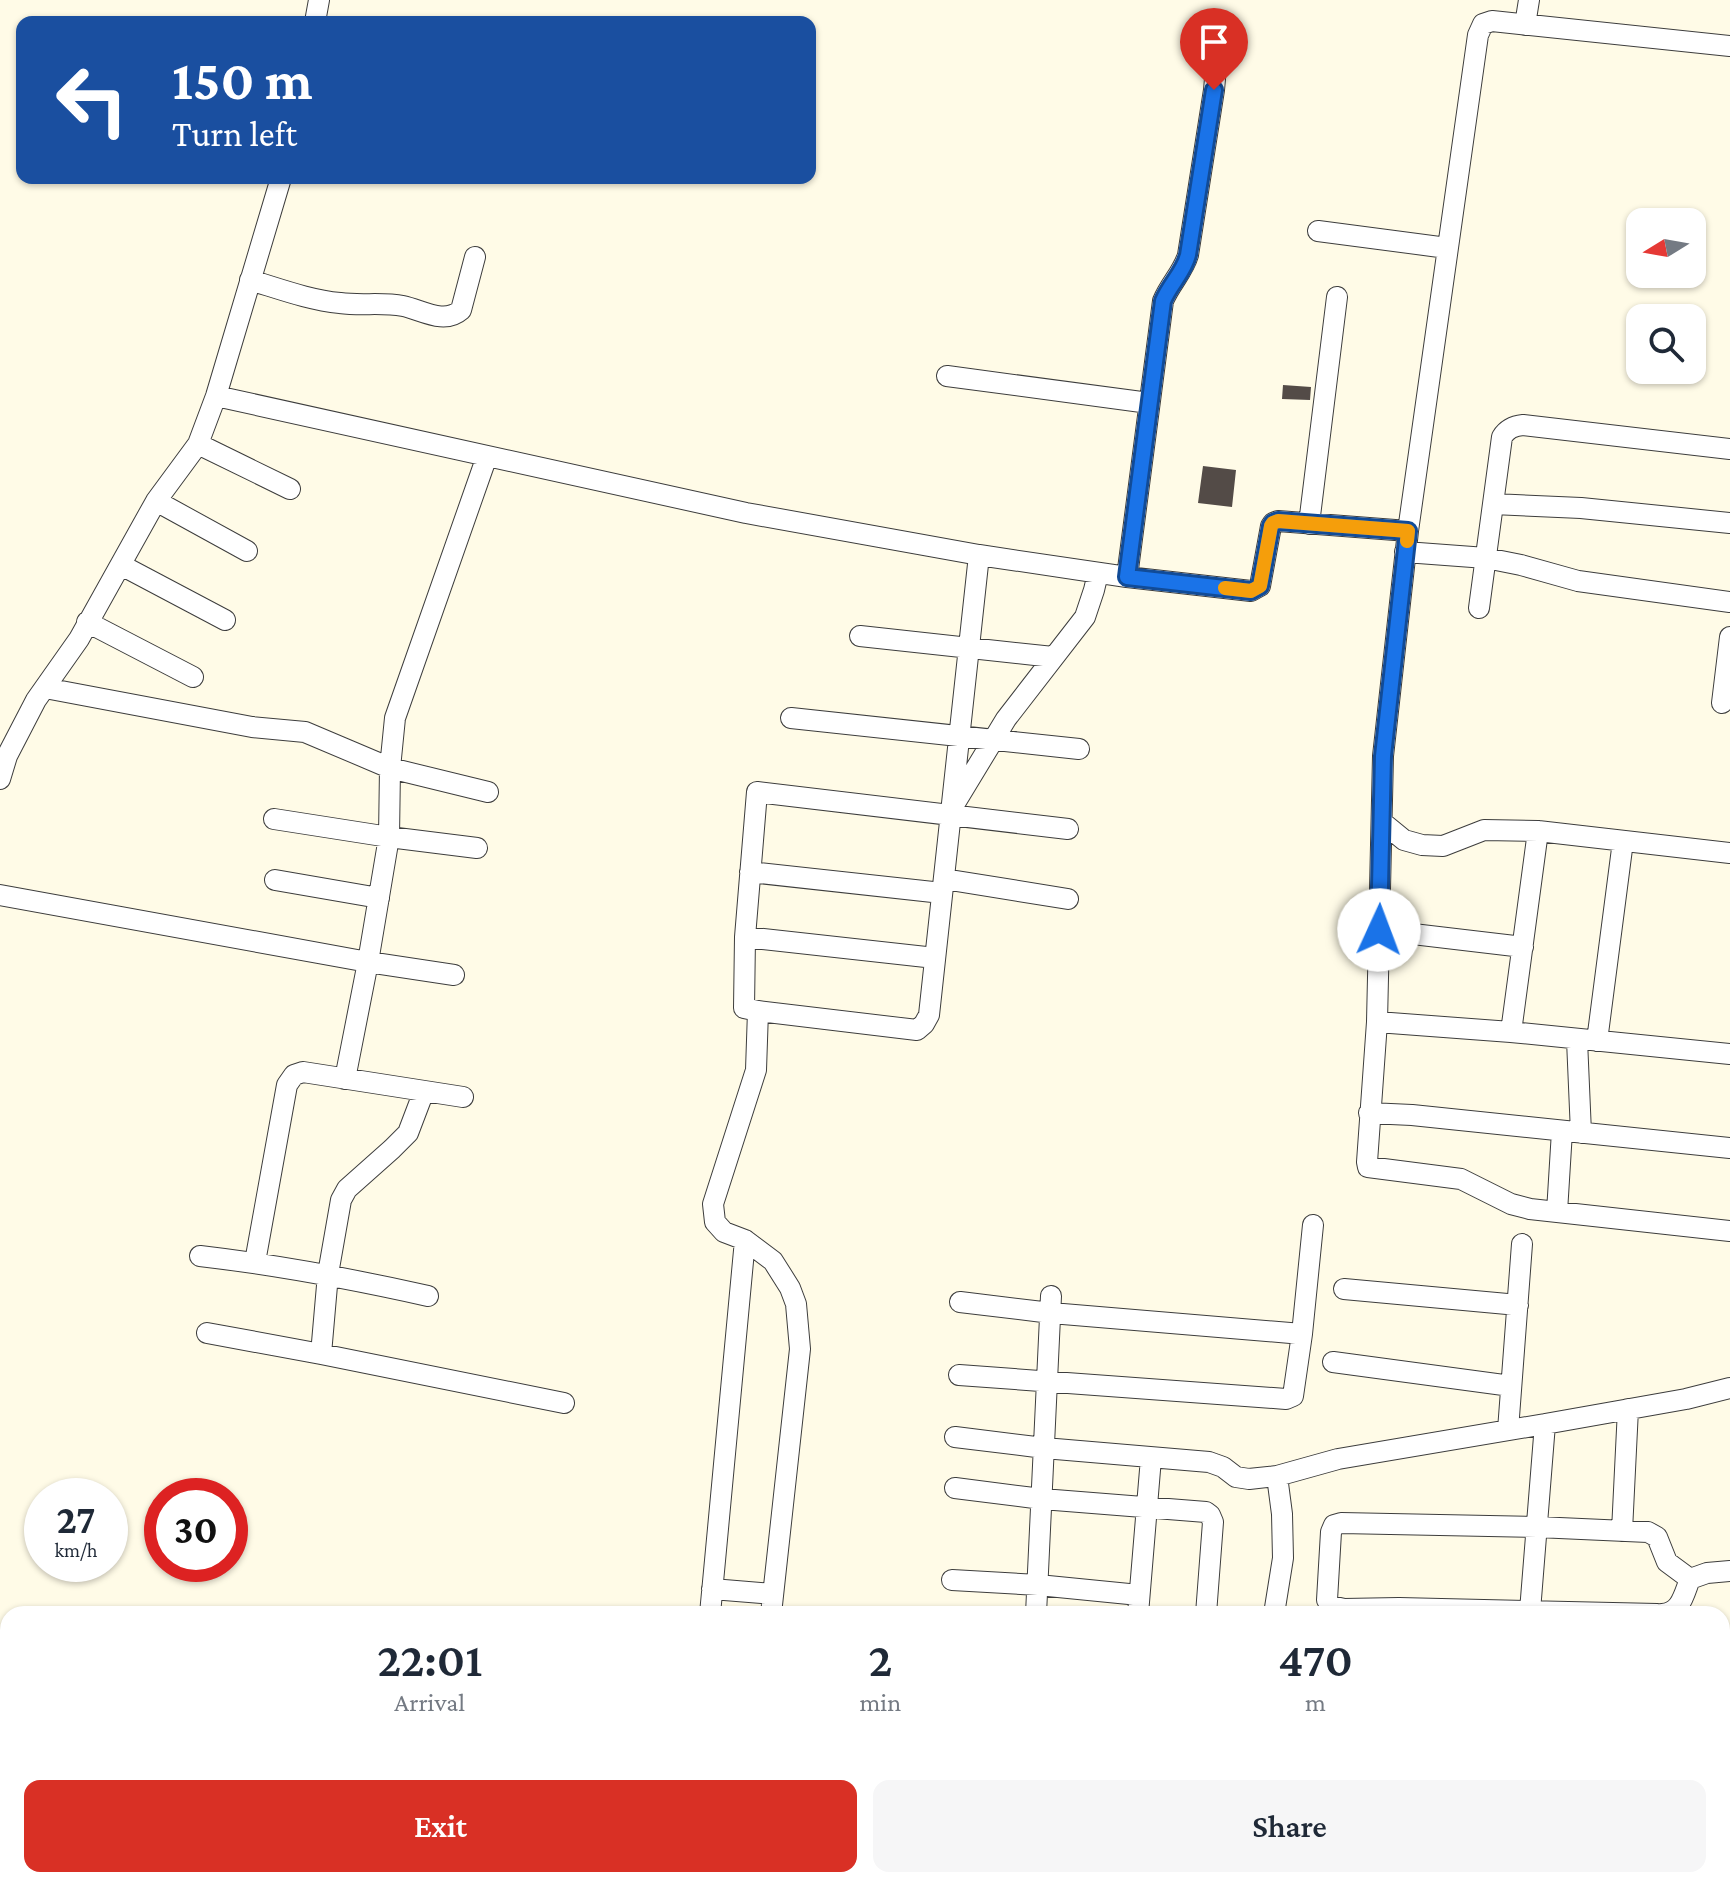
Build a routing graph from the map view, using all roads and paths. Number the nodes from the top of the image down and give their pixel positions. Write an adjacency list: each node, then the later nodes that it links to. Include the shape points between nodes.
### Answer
1 (1529, 0): 2 (street)
2 (1525, 25): 4 (street); 7 (street, via 1492,21 1483,24 1478,35)
3 (1218, 45): 13 (street, via 1188,255 1163,301)
4 (1730, 46)
5 (279, 184): 9 (street)
6 (1318, 231): 7 (street)
7 (1447, 248): 22 (street)
8 (475, 257): 9 (street, via 461,310 454,316 314,299)
9 (250, 280): 12 (street)
10 (1337, 297): 21 (street)
11 (947, 376): 13 (street)
12 (216, 396): 14 (street); 16 (street)
13 (1149, 403): 28 (street)
14 (198, 444): 17 (street); 18 (street)
15 (1730, 449): 19 (street, via 1514,426 1502,437)
16 (487, 456): 24 (street, via 746,513); 44 (street, via 395,718)
17 (290, 489)
18 (156, 501): 23 (street); 26 (street)
19 (1493, 504): 20 (street); 25 (street)
20 (1730, 523)
21 (1309, 524): 22 (street); 28 (street, via 1273,523 1256,590)
22 (1406, 542): 25 (street); 49 (street, via 1383,756)
23 (247, 551)
24 (979, 555): 27 (street); 35 (street)
25 (1486, 558): 29 (street, via 1578,581); 30 (street)
26 (121, 565): 31 (street); 32 (street)
27 (1098, 573): 28 (street); 36 (street, via 1085,617)
28 (1127, 577)
29 (1730, 602)
30 (1479, 608)
31 (225, 620)
32 (87, 622): 37 (street); 38 (street)
33 (860, 636): 35 (street)
34 (1730, 637): 39 (street)
35 (969, 648): 36 (street); 41 (street)
36 (1053, 657): 42 (street)
37 (193, 677)
38 (45, 688): 44 (street, via 305,732); 45 (street)
39 (1722, 703)
40 (791, 718): 41 (street)
41 (959, 736): 42 (street); 47 (street)
42 (993, 740): 43 (street); 47 (street)
43 (1079, 749)
44 (390, 768): 46 (street); 52 (street)
45 (0, 779)
46 (488, 792)
47 (950, 812): 50 (street); 56 (street, via 757,792); 58 (street)
48 (274, 819): 52 (street)
49 (1382, 822): 51 (street, via 1404,840 1422,845 1443,846 1484,830); 62 (street)
50 (1068, 829)
51 (1538, 831): 53 (street); 64 (street)
52 (389, 837): 54 (street); 60 (street)
53 (1623, 841): 55 (street); 71 (street)
54 (477, 848)
55 (1730, 853)
56 (750, 872): 58 (street); 63 (street)
57 (275, 880): 60 (street)
58 (943, 886): 61 (street); 65 (street)
59 (0, 895): 66 (street)
60 (379, 898): 66 (street)
61 (1068, 899)
62 (1379, 930): 64 (street); 69 (street)
63 (745, 937): 65 (street); 68 (street, via 744,1008)
64 (1523, 947): 70 (street)
65 (935, 958): 68 (street, via 929,1015 917,1030)
66 (368, 962): 67 (street); 73 (street)
67 (454, 975)
68 (758, 1011): 82 (street, via 756,1070 713,1204 715,1222)
69 (1377, 1022): 70 (street); 76 (street)
70 (1511, 1032): 71 (street)
71 (1587, 1040): 72 (street); 77 (street)
72 (1730, 1054)
73 (345, 1079): 74 (street); 85 (street, via 303,1072 287,1085)
74 (424, 1091): 75 (street); 86 (street, via 408,1133 341,1200)
75 (463, 1097)
76 (1369, 1113): 77 (street); 79 (street, via 1368,1167 1461,1179 1511,1204)
77 (1572, 1132): 78 (street); 79 (street)
78 (1730, 1148)
79 (1557, 1212): 81 (street)
80 (1313, 1225): 93 (street)
81 (1730, 1231)
82 (745, 1240): 117 (street); 118 (street, via 773,1261 790,1288 800,1349)
83 (1522, 1244): 91 (street)
84 (200, 1256): 85 (street)
85 (255, 1262): 86 (street)
86 (328, 1274): 88 (street); 94 (street)
87 (1344, 1289): 91 (street)
88 (428, 1296)
89 (960, 1302): 90 (street)
90 (1051, 1304): 93 (street); 97 (street)
91 (1518, 1305): 98 (street)
92 (207, 1333): 94 (street)
93 (1302, 1334): 97 (street, via 1294,1392 1286,1399)
94 (321, 1354): 100 (street)
95 (1333, 1362): 98 (street)
96 (959, 1375): 97 (street)
97 (1048, 1383): 105 (street)
98 (1511, 1386): 103 (street)
99 (1730, 1388): 101 (street)
100 (564, 1403)
101 (1628, 1409): 102 (street); 112 (street)
102 (1545, 1424): 103 (street); 111 (street)
103 (1508, 1430): 107 (street, via 1338,1459)
104 (955, 1437): 105 (street)
105 (1044, 1448): 106 (street); 109 (street)
106 (1151, 1458): 107 (street, via 1209,1462 1249,1479); 110 (street)
107 (1277, 1476): 123 (street, via 1283,1558)
108 (955, 1488): 109 (street)
109 (1042, 1499): 110 (street); 116 (street)
110 (1147, 1506): 119 (street); 122 (street, via 1210,1515)
111 (1537, 1527): 112 (street); 124 (street, via 1334,1525 1327,1600); 125 (street)
112 (1622, 1531): 114 (street, via 1653,1534 1667,1562)
113 (1730, 1571): 114 (street)
114 (1690, 1579): 126 (street)
115 (952, 1580): 116 (street)
116 (1038, 1585): 119 (street); 121 (street)
117 (712, 1589): 118 (street); 120 (street)
118 (772, 1604)
119 (1139, 1604)
120 (711, 1606)
121 (1037, 1606)
122 (1207, 1606)
123 (1275, 1606)
124 (1331, 1606)
125 (1530, 1606)
126 (1678, 1606)

